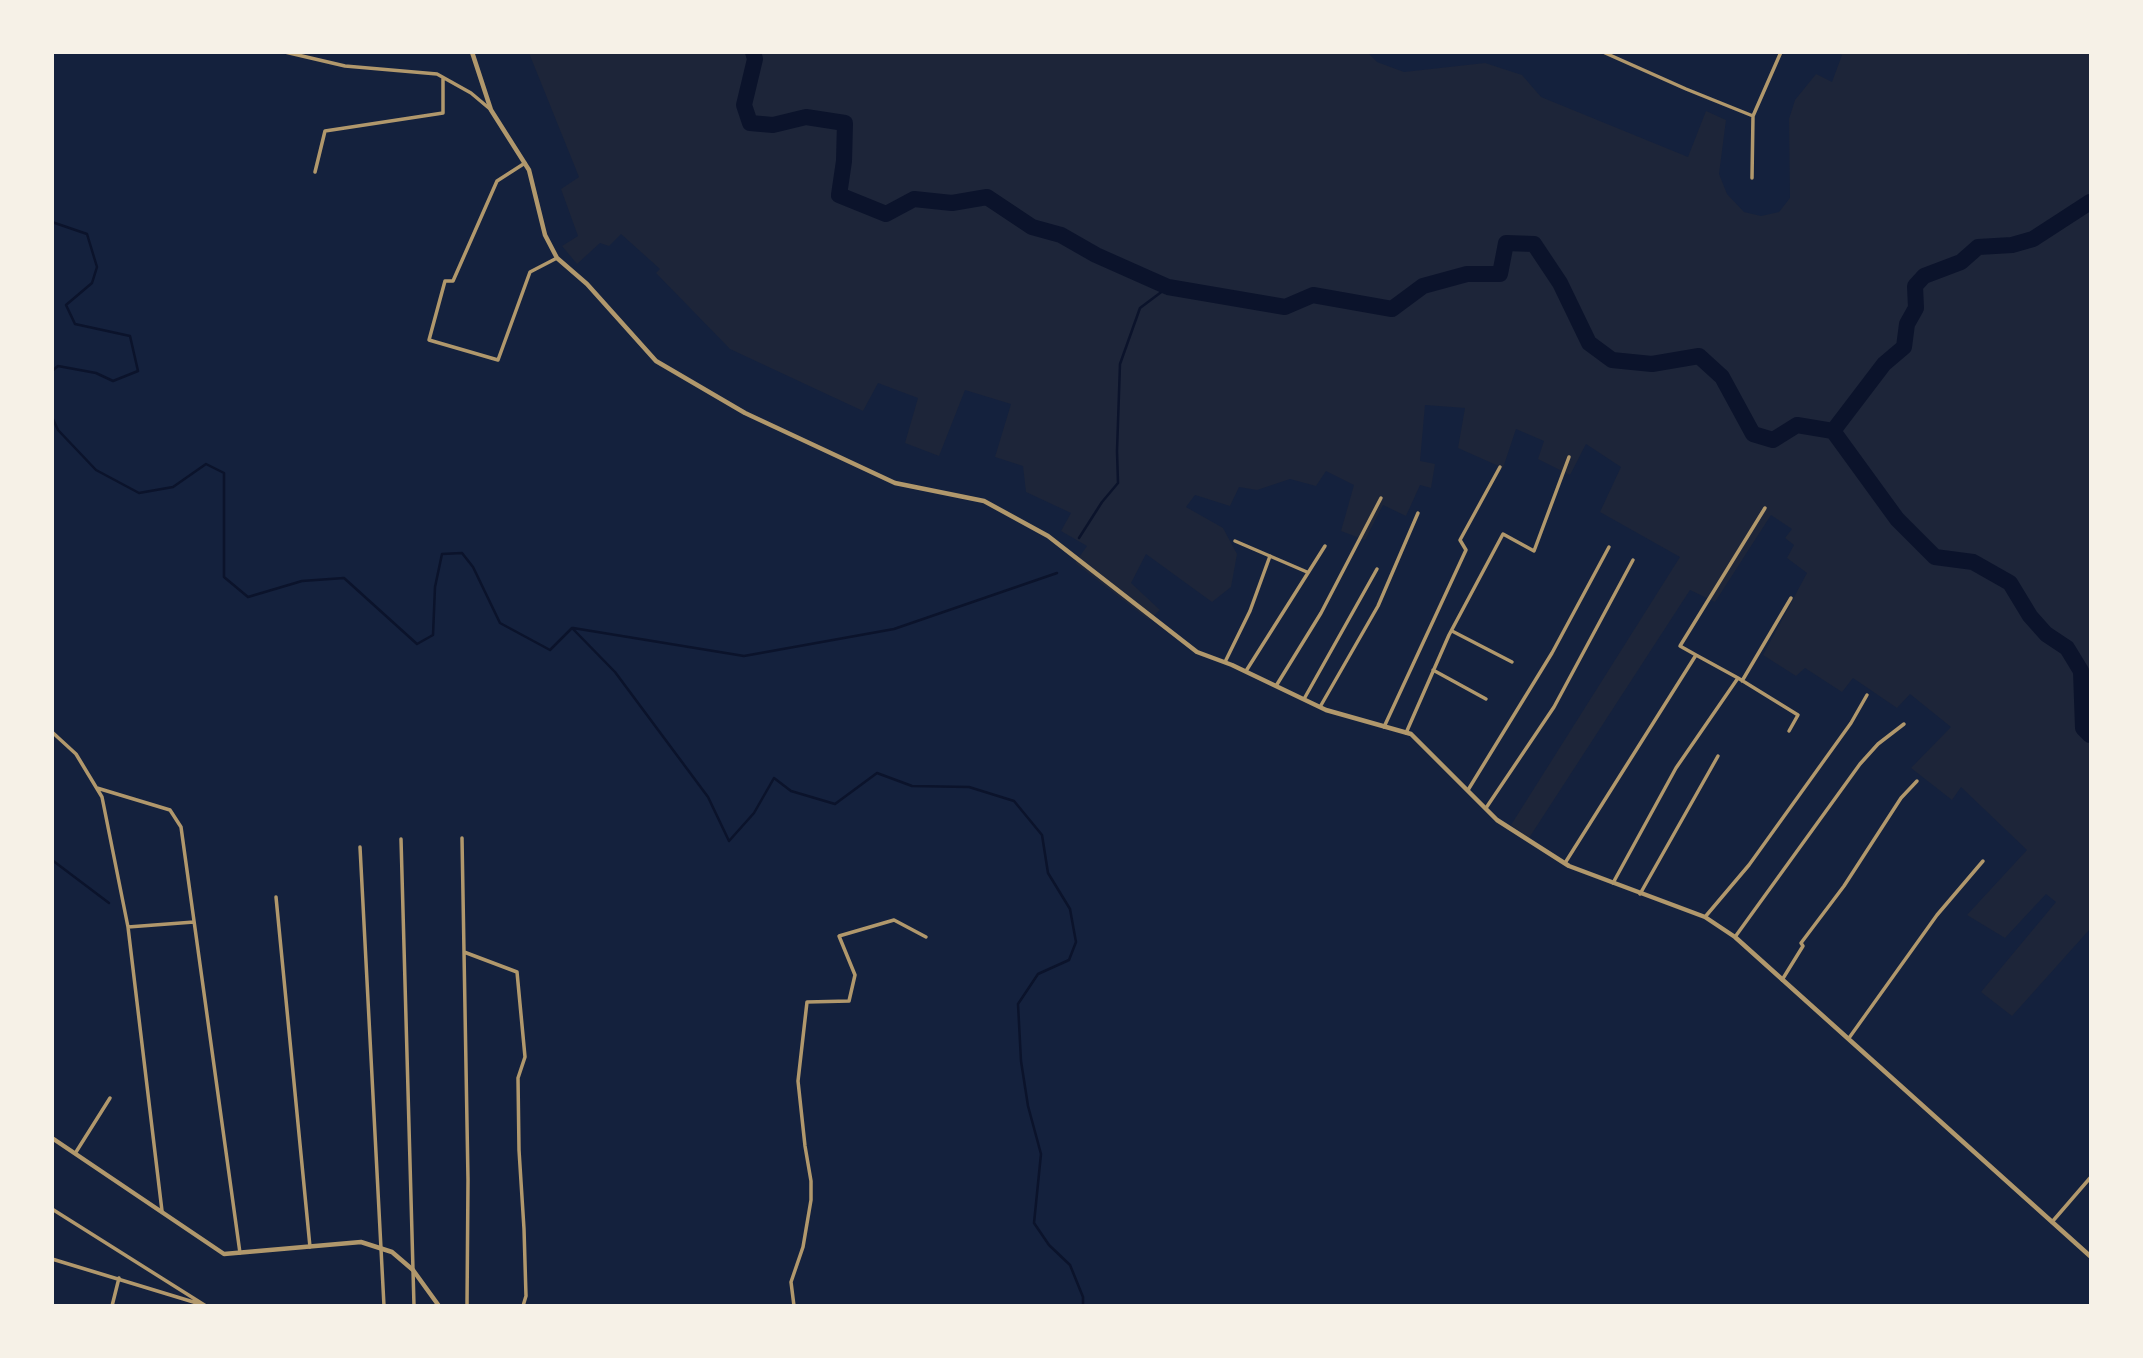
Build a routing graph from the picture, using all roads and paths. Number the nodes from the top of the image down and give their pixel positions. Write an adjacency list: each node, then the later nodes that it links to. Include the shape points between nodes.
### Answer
1 (285, 52): 5 (street, via 345,66)
2 (472, 52): 6 (street)
3 (1603, 52): 7 (street)
4 (1781, 52): 7 (street)
5 (443, 78): 6 (street); 9 (street, via 443,113 325,131)
6 (491, 110): 8 (street)
7 (1753, 116): 10 (street)
8 (524, 163): 11 (street); 11 (street, via 497,181 453,281 445,281 429,340 498,360 530,272)
9 (315, 172)
10 (1752, 178)
11 (556, 258): 27 (street, via 587,284 656,361 745,413 895,483 984,501 1048,536 1197,652)
12 (1569, 457): 25 (street, via 1534,551 1503,534)
13 (1500, 467): 38 (street, via 1460,540 1466,550)
14 (1381, 498): 32 (street, via 1321,613)
15 (1765, 508): 26 (street, via 1680,646)
16 (1418, 513): 36 (street, via 1378,607)
17 (1235, 541): 20 (street)
18 (1325, 546): 23 (street)
19 (1608, 547): 45 (street, via 1552,653)
20 (1270, 556): 23 (street); 27 (street)
21 (1633, 560): 46 (street, via 1554,707)
22 (1377, 569): 34 (street)
23 (1308, 572): 30 (street)
24 (1791, 598): 31 (street)
25 (1451, 631): 28 (street); 29 (street)
26 (1696, 655): 31 (street); 51 (street)
27 (1225, 662): 30 (street)
28 (1512, 662)
29 (1433, 670): 35 (street); 41 (street)
30 (1246, 671): 32 (street)
31 (1740, 679): 39 (street, via 1798,715); 52 (street, via 1676,768)
32 (1276, 686): 34 (street)
33 (1867, 695): 55 (street, via 1749,865)
34 (1304, 699): 36 (street)
35 (1486, 699)
36 (1320, 707): 38 (street)
37 (1904, 724): 59 (street, via 1860,764)
38 (1384, 727): 41 (street)
39 (1789, 731)
40 (52, 733): 44 (street, via 76,754)
41 (1406, 733): 45 (street)
42 (1718, 756): 53 (street)
43 (1917, 781): 61 (street, via 1801,943)
44 (97, 788): 56 (street, via 170,810 181,827); 57 (street)
45 (1468, 791): 46 (street)
46 (1485, 808): 51 (street)
47 (462, 838): 60 (street)
48 (401, 839): 77 (street)
49 (360, 847): 73 (street)
50 (1983, 861): 62 (street, via 1937,915)
51 (1565, 863): 52 (street)
52 (1613, 883): 53 (street)
53 (1640, 894): 55 (street)
54 (276, 897): 72 (street)
55 (1705, 917): 59 (street)
56 (194, 922): 57 (street); 74 (street)
57 (128, 927): 68 (street)
58 (926, 937): 86 (street, via 894,920 839,936 855,975 849,1001 807,1002 798,1081 811,1200 791,1282)
59 (1735, 937): 61 (street)
60 (464, 952): 84 (street); 85 (street, via 517,972 525,1057 518,1078)
61 (1782, 980): 62 (street)
62 (1849, 1038): 71 (street)
63 (110, 1098): 65 (street)
64 (52, 1138): 65 (street)
65 (76, 1152): 68 (street)
66 (2091, 1178): 71 (street)
67 (52, 1209): 70 (street)
68 (162, 1211): 74 (street, via 224,1254)
69 (52, 1214): 70 (street)
70 (65, 1218): 80 (street)
71 (2052, 1222): 75 (street)
72 (310, 1247): 73 (street, via 361,1242); 74 (street)
73 (382, 1248): 77 (street); 81 (street)
74 (240, 1253)
75 (2091, 1256)
76 (52, 1259): 78 (street)
77 (413, 1270): 82 (street); 83 (street)
78 (119, 1278): 79 (street); 80 (street)
79 (112, 1306)
80 (206, 1306)
81 (384, 1306)
82 (414, 1306)
83 (439, 1306)
84 (467, 1306)
85 (523, 1306)
86 (794, 1306)

